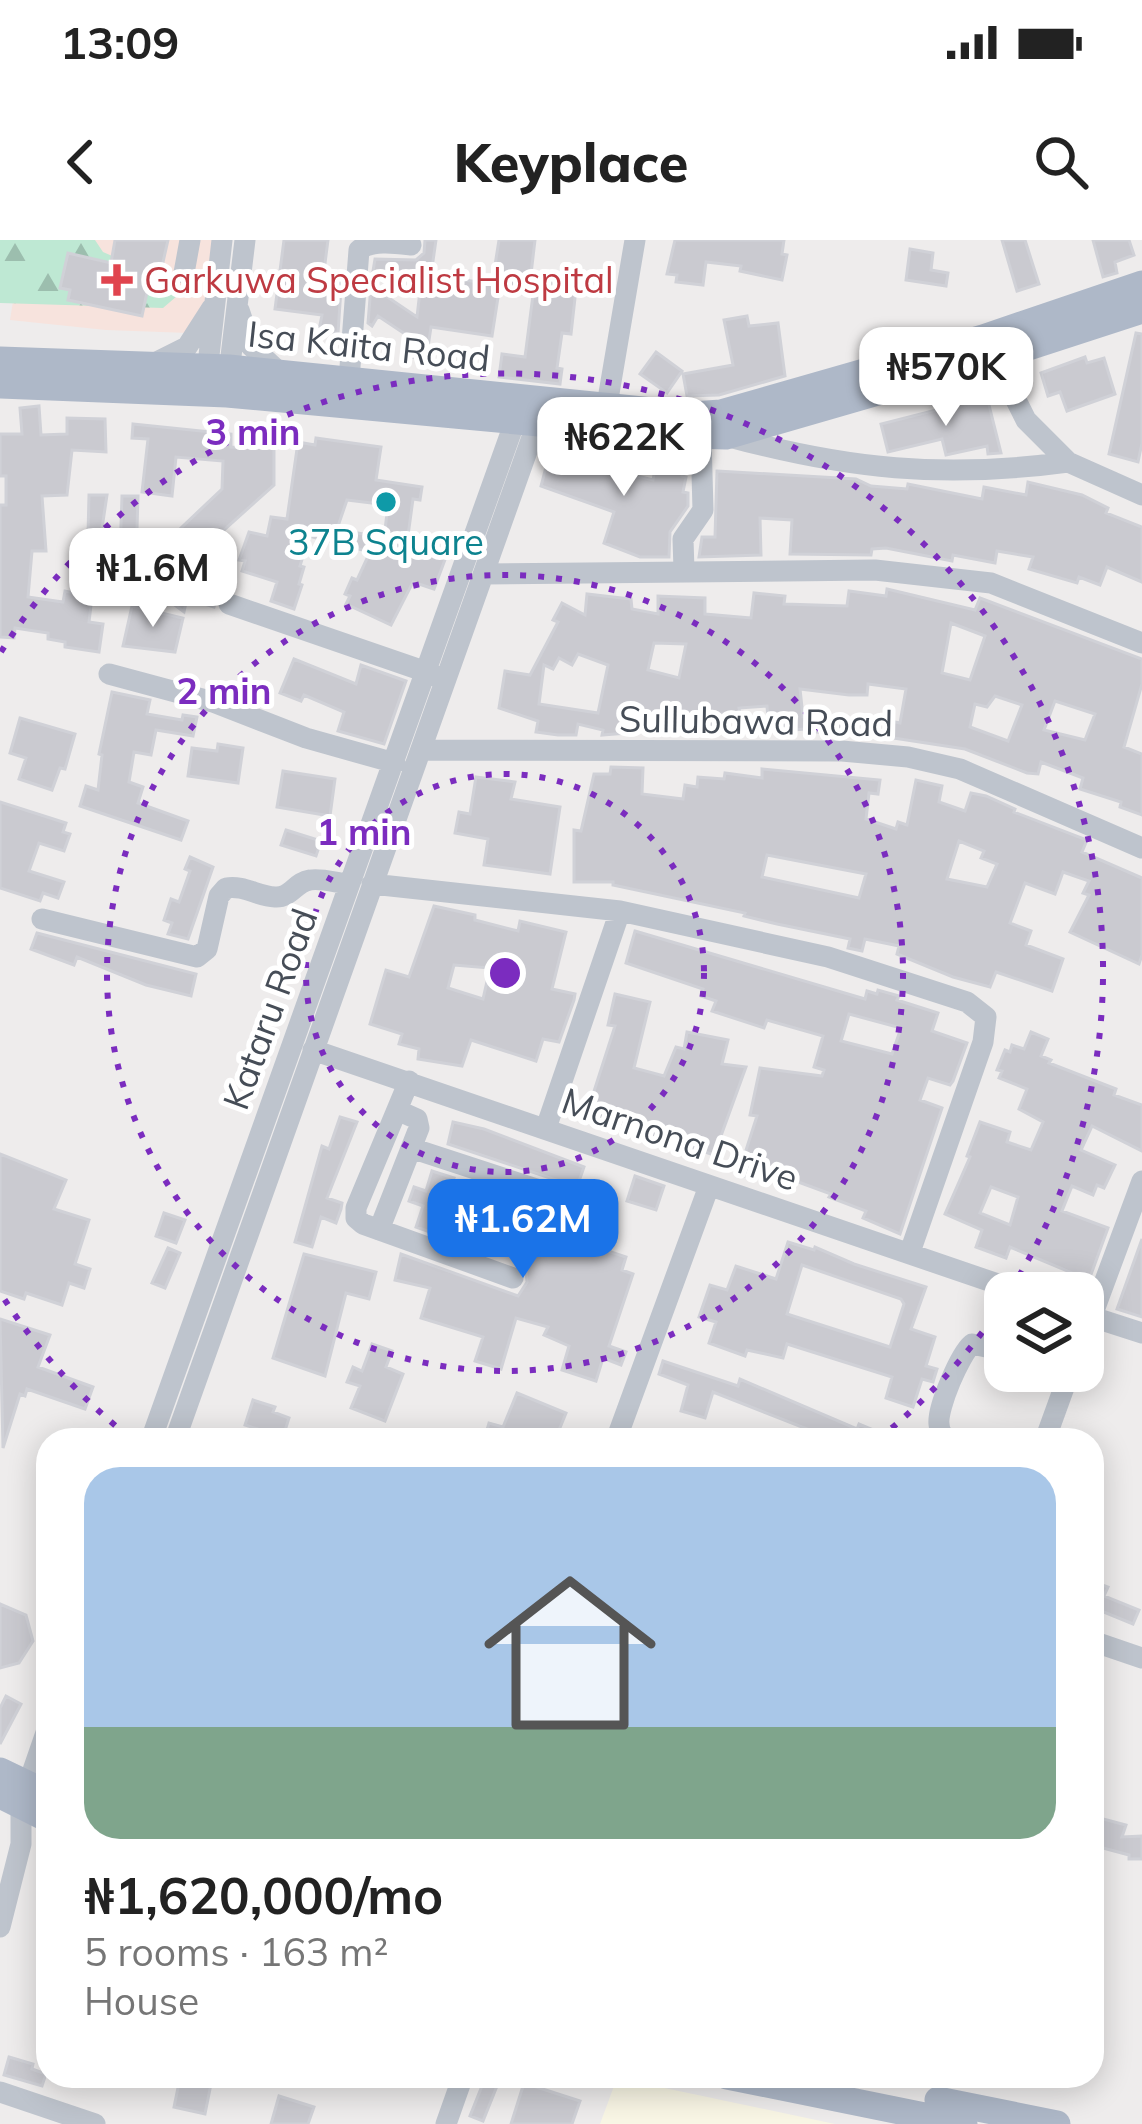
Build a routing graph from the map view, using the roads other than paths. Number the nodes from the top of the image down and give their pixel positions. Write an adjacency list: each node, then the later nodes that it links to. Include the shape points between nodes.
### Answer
1 (190, 240): 6 (street)
2 (222, 240): 8 (street)
3 (244, 240): 8 (street)
4 (635, 240): 16 (street)
5 (411, 245): 14 (street, via 365,243 359,250)
6 (184, 273)
7 (1136, 299): 9 (main road, Isa Kaita Road); 16 (main road, Isa Kaita Road, via 722,413)
8 (228, 301): 11 (street, via 187,347); 12 (street, via 251,346); 13 (street)
9 (995, 358): 18 (main road, Isa Kaita Road); 19 (street, via 1027,420)
10 (0, 360): 11 (main road, Isa Kaita Road)
11 (154, 364): 13 (main road, Isa Kaita Road)
12 (280, 373): 13 (main road, Isa Kaita Road); 14 (main road, Isa Kaita Road)
13 (217, 380): 15 (main road, Isa Kaita Road); 17 (main road, Isa Kaita Road)
14 (349, 380): 17 (main road, Isa Kaita Road)
15 (0, 385)
16 (607, 406): 17 (main road, Isa Kaita Road)
17 (530, 409): 18 (main road, Isa Kaita Road); 22 (street, Kataru Road); 26 (street, Kataru Road)
18 (713, 436): 19 (street, via 889,469 1003,471); 21 (street, via 703,511 683,539)
19 (1068, 462): 20 (street)
20 (1142, 495)
21 (684, 570): 22 (street); 24 (street, via 966,578)
22 (485, 574): 26 (street, Kataru Road)
23 (229, 604): 26 (street)
24 (1142, 643)
25 (109, 674): 28 (street)
26 (438, 675): 27 (street, Kataru Road); 28 (street, Kataru Road)
27 (422, 750): 29 (street, Sullubawa Road, via 908,758 960,769); 30 (street, Kataru Road)
28 (395, 763): 30 (street, Kataru Road)
29 (1142, 848)
30 (361, 884): 31 (street); 32 (street, via 312,879 274,897 226,888 207,949 197,957); 33 (street, Kataru Road); 52 (street, Kataru Road)
31 (620, 911): 36 (street); 44 (street, via 828,957 967,1002 986,1017)
32 (43, 919)
33 (314, 1050): 34 (street, Marnona Drive); 53 (street, Kataru Road)
34 (409, 1081): 35 (street); 36 (street, Marnona Drive)
35 (397, 1110): 37 (street, via 419,1123); 38 (street)
36 (546, 1128): 41 (street, Marnona Drive)
37 (411, 1148): 39 (street); 42 (street)
38 (376, 1160): 39 (street); 43 (street, via 356,1218)
39 (402, 1171): 43 (street)
40 (1142, 1181): 45 (street)
41 (709, 1186): 44 (street, Marnona Drive); 54 (street)
42 (570, 1200)
43 (379, 1230): 46 (street)
44 (910, 1252): 47 (street, Marnona Drive)
45 (1104, 1276)
46 (513, 1278)
47 (984, 1279)
48 (1104, 1321): 49 (street)
49 (1142, 1333)
50 (984, 1347): 55 (street, via 963,1352)
51 (1062, 1392): 56 (street)
52 (156, 1428)
53 (179, 1428)
54 (620, 1428)
55 (940, 1428)
56 (1049, 1428)
57 (1104, 1646): 58 (street)
58 (1142, 1658)
59 (28, 1791): 60 (street)
60 (0, 1927)
61 (460, 2088): 66 (street)
62 (787, 2088): 67 (main road)
63 (881, 2088): 68 (main road)
64 (0, 2092): 65 (street)
65 (94, 2124)
66 (446, 2124)
67 (964, 2124)
68 (1057, 2124)

